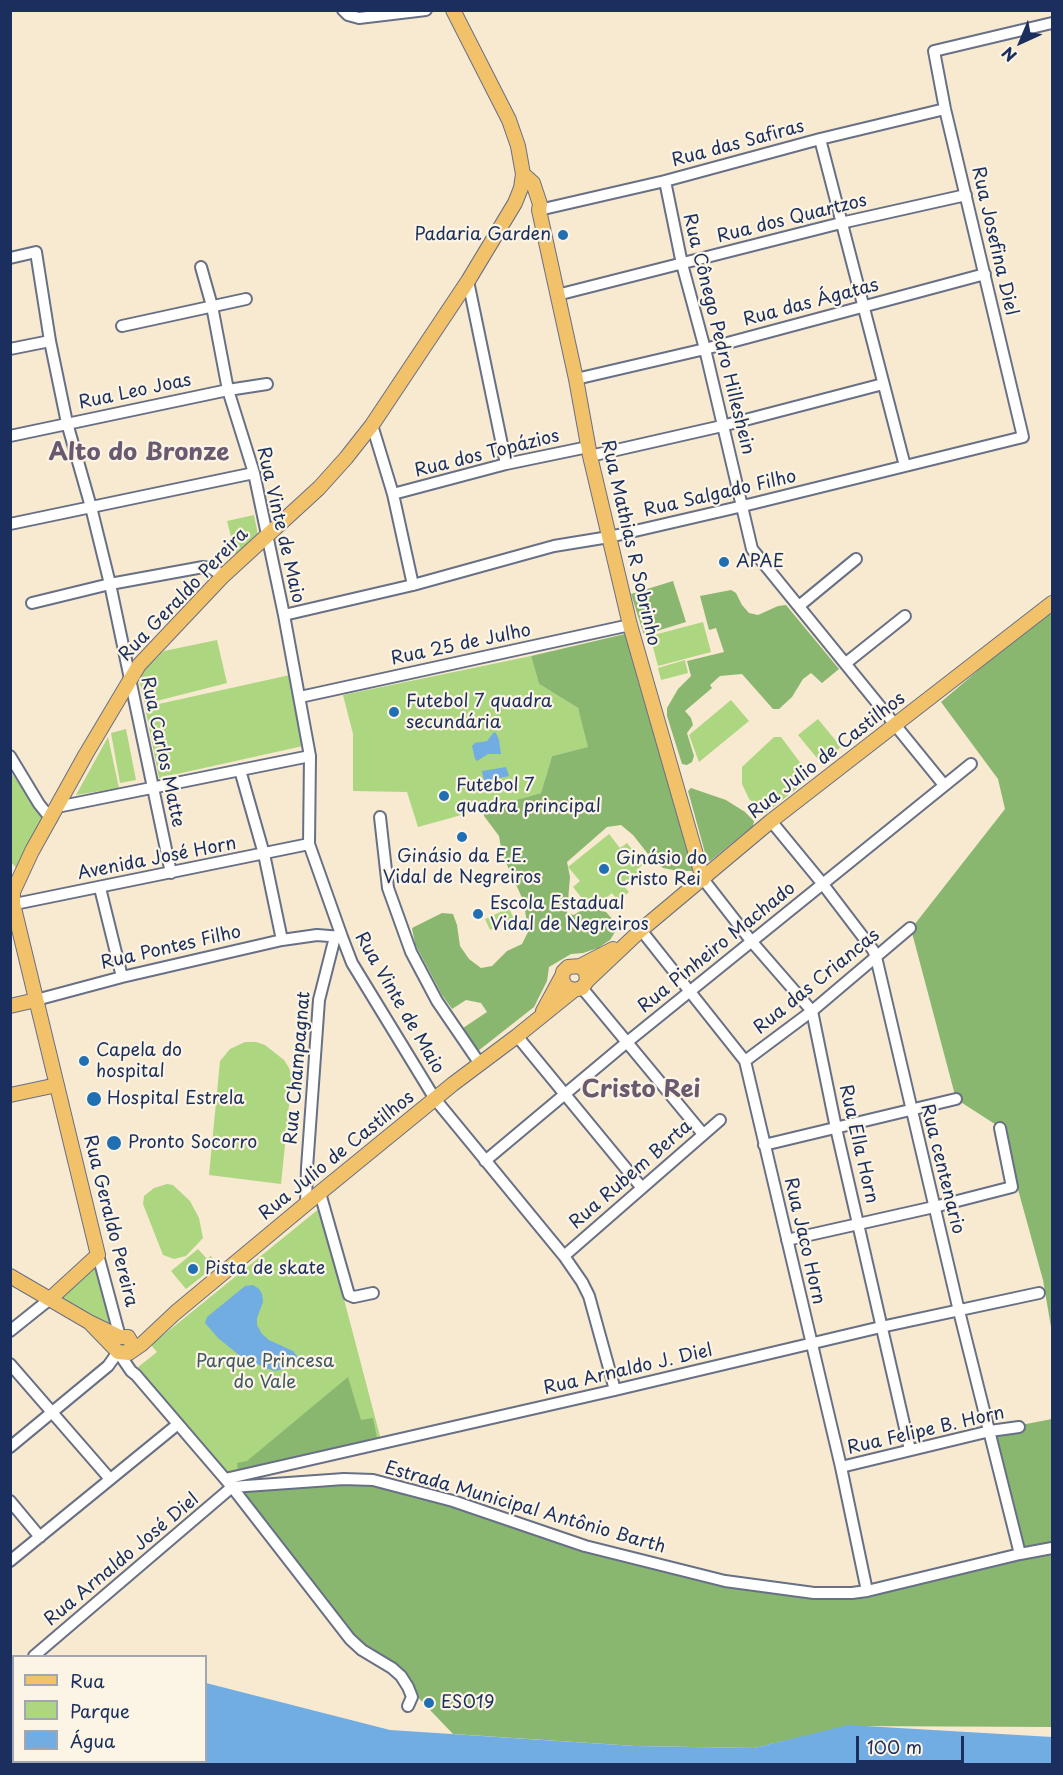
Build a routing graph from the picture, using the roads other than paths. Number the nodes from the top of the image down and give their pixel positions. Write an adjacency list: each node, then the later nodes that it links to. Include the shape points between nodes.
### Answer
1 (343, 10): 2 (street, via 359,18)
2 (426, 10)
3 (453, 10): 7 (main road, Rua Geraldo Pereira, via 509,120)
4 (1053, 23): 5 (street, Rua Josefina Diel, via 934,51)
5 (945, 109): 6 (street, Rua das Safiras); 10 (street, Rua Josefina Diel)
6 (820, 139): 8 (street, Rua das Safiras); 12 (street)
7 (523, 174): 9 (main road, Rua Geraldo Pereira); 11 (main road, Rua Mathias R Sobrinho, via 533,183)
8 (665, 181): 11 (street, Rua das Safiras); 14 (street, Rua Cônego Pedro Hilleshein)
9 (519, 195): 11 (main road); 17 (main road, Rua Geraldo Pereira)
10 (966, 195): 12 (street, Rua dos Quartzos); 16 (street, Rua Josefina Diel)
11 (539, 210): 18 (main road, Rua Mathias R Sobrinho)
12 (842, 223): 14 (street, Rua dos Quartzos); 21 (street)
13 (10, 258): 23 (street, Rua Carlos Matte, via 36,252)
14 (682, 264): 18 (street, Rua dos Quartzos); 25 (street, Rua Cônego Pedro Hilleshein)
15 (201, 267): 20 (street, Rua Vinte de Maio)
16 (985, 274): 21 (street, Rua das Ágatas); 34 (street, Rua Josefina Diel)
17 (468, 281): 31 (main road, Rua Geraldo Pereira); 36 (street)
18 (557, 295): 26 (main road, Rua Mathias R Sobrinho)
19 (246, 299): 20 (street)
20 (212, 306): 22 (street); 29 (street, Rua Vinte de Maio)
21 (864, 306): 25 (street, Rua das Ágatas); 28 (street)
22 (122, 326)
23 (50, 341): 24 (street); 30 (street, Rua Carlos Matte)
24 (10, 349)
25 (705, 349): 26 (street, Rua das Ágatas); 32 (street, Rua Cônego Pedro Hilleshein)
26 (576, 379): 35 (main road, Rua Mathias R Sobrinho)
27 (267, 384): 29 (street, Rua Leo Joas)
28 (884, 384): 32 (street, Rua dos Topázios); 37 (street)
29 (228, 390): 30 (street, Rua Leo Joas); 38 (street, Rua Vinte de Maio)
30 (67, 423): 33 (street, Rua Leo Joas); 40 (street, Rua Carlos Matte)
31 (372, 425): 39 (street); 43 (main road, Rua Geraldo Pereira, via 319,488)
32 (722, 426): 35 (street, Rua dos Topázios); 41 (street, Rua Cônego Pedro Hilleshein)
33 (10, 436)
34 (1023, 437): 37 (street, Rua Salgado Filho)
35 (589, 452): 36 (street, Rua dos Topázios); 44 (main road, Rua Mathias R Sobrinho)
36 (506, 464): 39 (street, Rua dos Topázios)
37 (905, 466): 41 (street, Rua Salgado Filho)
38 (254, 473): 40 (street); 43 (street, Rua Vinte de Maio)
39 (393, 494): 48 (street)
40 (91, 507): 42 (street); 47 (street, Rua Carlos Matte)
41 (744, 507): 44 (street, Rua Salgado Filho); 51 (street, Rua Cônego Pedro Hilleshein, via 752,549)
42 (10, 524)
43 (267, 535): 46 (main road, Rua Geraldo Pereira); 52 (street, Rua Vinte de Maio)
44 (609, 537): 48 (street, Rua Salgado Filho, via 554,546); 54 (main road, Rua Mathias R Sobrinho)
45 (856, 559): 51 (street)
46 (223, 576): 47 (street, via 203,567); 56 (main road, Rua Geraldo Pereira)
47 (110, 584): 49 (street); 56 (street, Rua Carlos Matte)
48 (413, 585): 52 (street, Rua Salgado Filho)
49 (32, 603)
50 (1053, 603): 58 (main road, Rua Julio de Castilhos)
51 (799, 606): 55 (street, Rua Cônego Pedro Hilleshein)
52 (284, 615): 57 (street, Rua Vinte de Maio)
53 (905, 616): 55 (street)
54 (630, 625): 57 (street, Rua 25 de Julho); 71 (main road, Rua Mathias R Sobrinho)
55 (846, 663): 58 (street, Rua Cônego Pedro Hilleshein)
56 (130, 678): 64 (street, Rua Carlos Matte); 65 (main road, Rua Geraldo Pereira)
57 (300, 697): 60 (street, Rua Vinte de Maio)
58 (896, 725): 63 (street, Rua Cônego Pedro Hilleshein); 67 (main road, Rua Julio de Castilhos)
59 (10, 756): 65 (street, via 39,804)
60 (310, 756): 62 (street); 68 (street, Rua Vinte de Maio)
61 (971, 764): 63 (street, Rua Pinheiro Machado)
62 (240, 770): 64 (street); 69 (street)
63 (944, 785): 72 (street, Rua Pinheiro Machado)
64 (152, 788): 65 (street); 70 (street, Rua Carlos Matte)
65 (54, 813): 74 (main road, Rua Geraldo Pereira, via 16,884)
66 (380, 817): 94 (street, via 388,888 411,952 437,1001)
67 (771, 821): 71 (main road, Rua Julio de Castilhos); 72 (street, Rua centenario)
68 (309, 844): 69 (street, Avenida José Horn); 77 (street, Rua Vinte de Maio)
69 (264, 854): 70 (street, Avenida José Horn); 78 (street)
70 (171, 873): 73 (street, Avenida José Horn)
71 (703, 879): 76 (main road, Rua Julio de Castilhos); 80 (street, Rua Ella Horn)
72 (822, 883): 80 (street, Rua Pinheiro Machado); 81 (street, Rua centenario)
73 (100, 888): 74 (street, Avenida José Horn); 84 (street)
74 (12, 905): 87 (main road, Rua Geraldo Pereira)
75 (910, 928): 81 (street, Rua das Criancas)
76 (641, 930): 79 (main road, Rua Julio de Castilhos); 86 (street, Rua Jaco Horn)
77 (338, 937): 78 (street, Rua Pontes Filho, via 317,935); 98 (street, Rua Vinte de Maio); 109 (street, Rua Champagnat, via 319,1000)
78 (282, 940): 84 (street, Rua Pontes Filho)
79 (628, 942): 82 (main road, Rua Julio de Castilhos); 85 (main road, Rua Julio de Castilhos)
80 (752, 942): 86 (street, Rua Pinheiro Machado); 89 (street, Rua Ella Horn)
81 (876, 957): 89 (street, Rua das Criancas); 100 (street, Rua centenario)
82 (580, 966): 83 (main road, via 568,967); 85 (main road, via 586,972)
83 (562, 976): 85 (main road, via 566,987); 90 (main road, Rua Julio de Castilhos)
84 (122, 978): 87 (street, Rua Pontes Filho)
85 (581, 986): 90 (main road, Rua Julio de Castilhos); 92 (street)
86 (691, 992): 92 (street, Rua Pinheiro Machado); 93 (street, Rua Jaco Horn)
87 (36, 1000): 88 (main road, Rua Pontes Filho); 95 (main road, Rua Geraldo Pereira)
88 (10, 1006)
89 (812, 1011): 93 (street, Rua das Criancas); 102 (street, Rua Ella Horn)
90 (540, 1017): 91 (main road, Rua Julio de Castilhos)
91 (517, 1036): 94 (main road, Rua Julio de Castilhos); 96 (street)
92 (626, 1043): 96 (street, Rua Pinheiro Machado); 104 (street)
93 (745, 1061): 105 (street, Rua Jaco Horn)
94 (480, 1064): 98 (main road, Rua Julio de Castilhos)
95 (57, 1085): 97 (main road); 113 (main road, Rua Geraldo Pereira)
96 (566, 1094): 106 (street, Rua Pinheiro Machado); 107 (street)
97 (10, 1095)
98 (435, 1099): 106 (street, Rua Vinte de Maio); 108 (main road, Rua Julio de Castilhos)
99 (956, 1099): 100 (street)
100 (911, 1111): 102 (street); 110 (street, Rua centenario)
101 (720, 1120): 104 (street, Rua Rubem Berta)
102 (836, 1128): 105 (street); 111 (street, Rua Ella Horn)
103 (1000, 1128): 110 (street, via 1012,1187)
104 (703, 1134): 107 (street, Rua Rubem Berta)
105 (764, 1145): 112 (street, Rua Jaco Horn)
106 (485, 1161): 114 (street, Rua Vinte de Maio)
107 (642, 1188): 114 (street, Rua Rubem Berta)
108 (320, 1193): 109 (main road, Rua Julio de Castilhos); 118 (street, via 349,1295 354,1298)
109 (306, 1204): 123 (main road, Rua Julio de Castilhos)
110 (934, 1208): 111 (street); 121 (street, Rua centenario)
111 (859, 1225): 112 (street); 124 (street, Rua Ella Horn)
112 (787, 1240): 127 (street, Rua Jaco Horn)
113 (98, 1255): 116 (main road); 126 (street, Rua Geraldo Pereira)
114 (564, 1256): 130 (street, Rua Vinte de Maio, via 589,1296)
115 (10, 1276): 117 (main road)
116 (63, 1289): 117 (main road); 120 (main road)
117 (34, 1290): 120 (main road)
118 (374, 1293)
119 (1039, 1293): 121 (street, Rua Arnaldo J. Diel)
120 (50, 1299): 122 (main road); 125 (street)
121 (959, 1311): 124 (street, Rua Arnaldo J. Diel); 134 (street, Rua centenario)
122 (89, 1322): 126 (main road); 128 (main road)
123 (160, 1327): 126 (main road, Rua Julio de Castilhos); 128 (main road, Rua Julio de Castilhos, via 142,1344)
124 (881, 1327): 127 (street, Rua Arnaldo J. Diel); 136 (street, Rua Ella Horn)
125 (10, 1331)
126 (120, 1337): 128 (main road, via 131,1341 132,1347)
127 (811, 1344): 130 (street, Rua Arnaldo J. Diel); 137 (street, Rua Jaco Horn)
128 (123, 1353): 131 (street, Rua Julio de Castilhos); 132 (street, via 136,1375)
129 (10, 1364): 131 (street)
130 (615, 1390): 139 (street, Rua Arnaldo J. Diel)
131 (52, 1413): 135 (street, Rua Julio de Castilhos); 138 (street)
132 (178, 1424): 138 (street); 139 (street)
133 (1019, 1427): 134 (street, Rua Felipe B. Horn)
134 (990, 1431): 136 (street, Rua Felipe B. Horn); 143 (street, Rua centenario)
135 (10, 1447)
136 (910, 1450): 137 (street, Rua Felipe B. Horn)
137 (841, 1467): 145 (street, Rua Jaco Horn)
138 (110, 1479): 141 (street)
139 (228, 1483): 145 (street, Estrada Municipal Antônio Barth, via 373,1480 453,1501 585,1546 725,1581 814,1593); 146 (street, Rua Arnaldo José Diel); 147 (street, via 350,1639 401,1676 412,1697)
140 (10, 1501): 141 (street)
141 (40, 1537): 144 (street)
142 (1053, 1548): 143 (street, Estrada Municipal Antônio Barth)
143 (1020, 1554): 145 (street, Estrada Municipal Antônio Barth)
144 (10, 1561)
145 (867, 1591)
146 (35, 1655)
147 (408, 1706)

